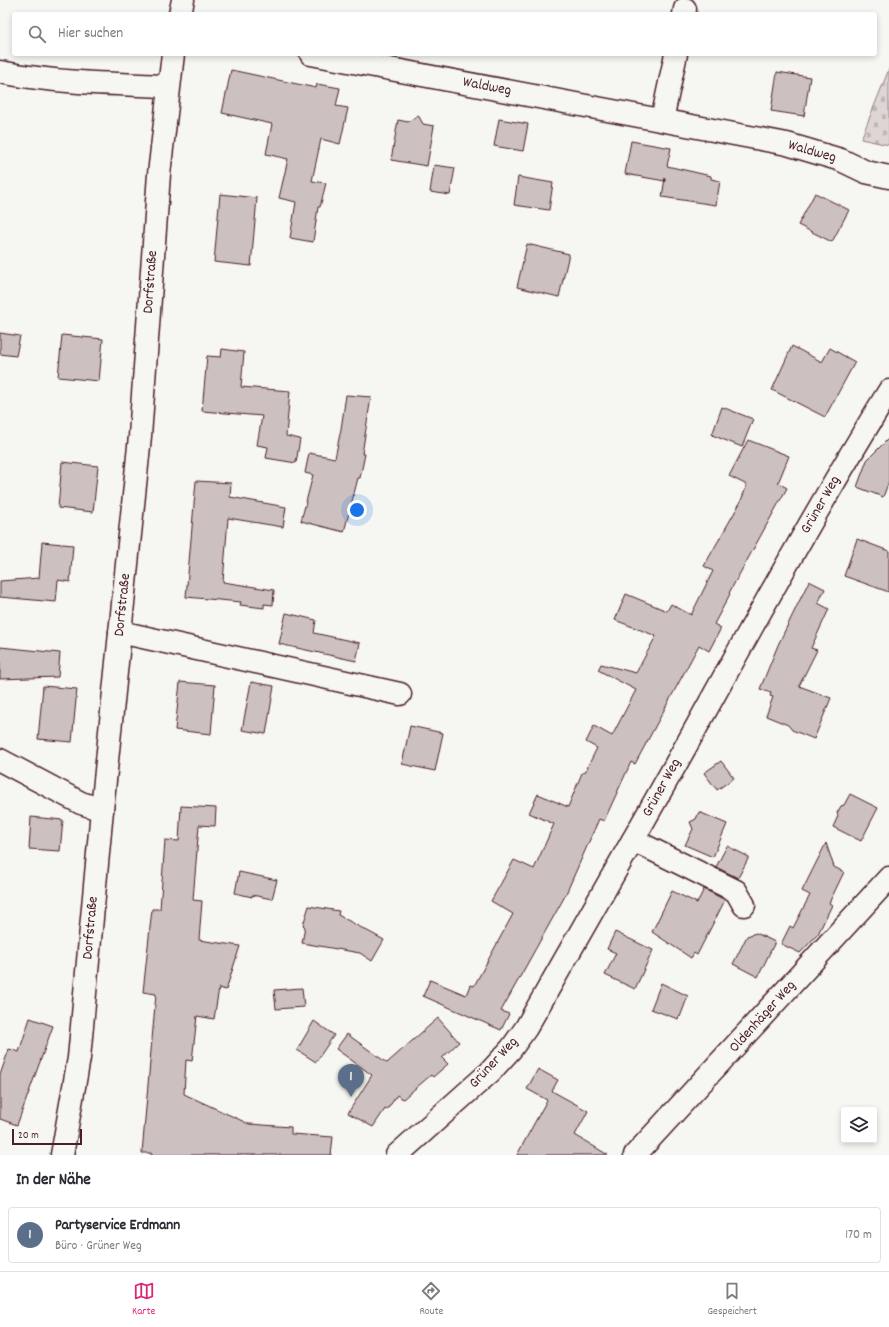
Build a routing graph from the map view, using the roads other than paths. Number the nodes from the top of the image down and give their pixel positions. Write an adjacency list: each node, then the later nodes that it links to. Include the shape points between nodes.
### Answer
1 (183, 0): 2 (street)
2 (180, 12)
3 (173, 56): 7 (street, Dorfstraße)
4 (322, 56): 8 (street, Waldweg)
5 (676, 56): 8 (street)
6 (0, 72): 7 (street, via 53,80)
7 (168, 86): 11 (street, Dorfstraße, via 140,436)
8 (662, 120): 9 (street, Waldweg, via 787,144 841,160 866,172)
9 (889, 177)
10 (889, 391): 15 (street, Grüner Weg, via 853,449)
11 (120, 632): 12 (street); 14 (street, Dorfstraße)
12 (400, 694)
13 (0, 760): 14 (street, via 80,803)
14 (102, 810): 18 (street, Dorfstraße, via 79,1058)
15 (633, 840): 17 (street, via 736,891); 19 (street, Grüner Weg, via 526,1028 511,1049 490,1072)
16 (889, 878): 20 (street, Oldenhäger Weg)
17 (744, 905)
18 (62, 1155)
19 (397, 1155)
20 (635, 1155)

